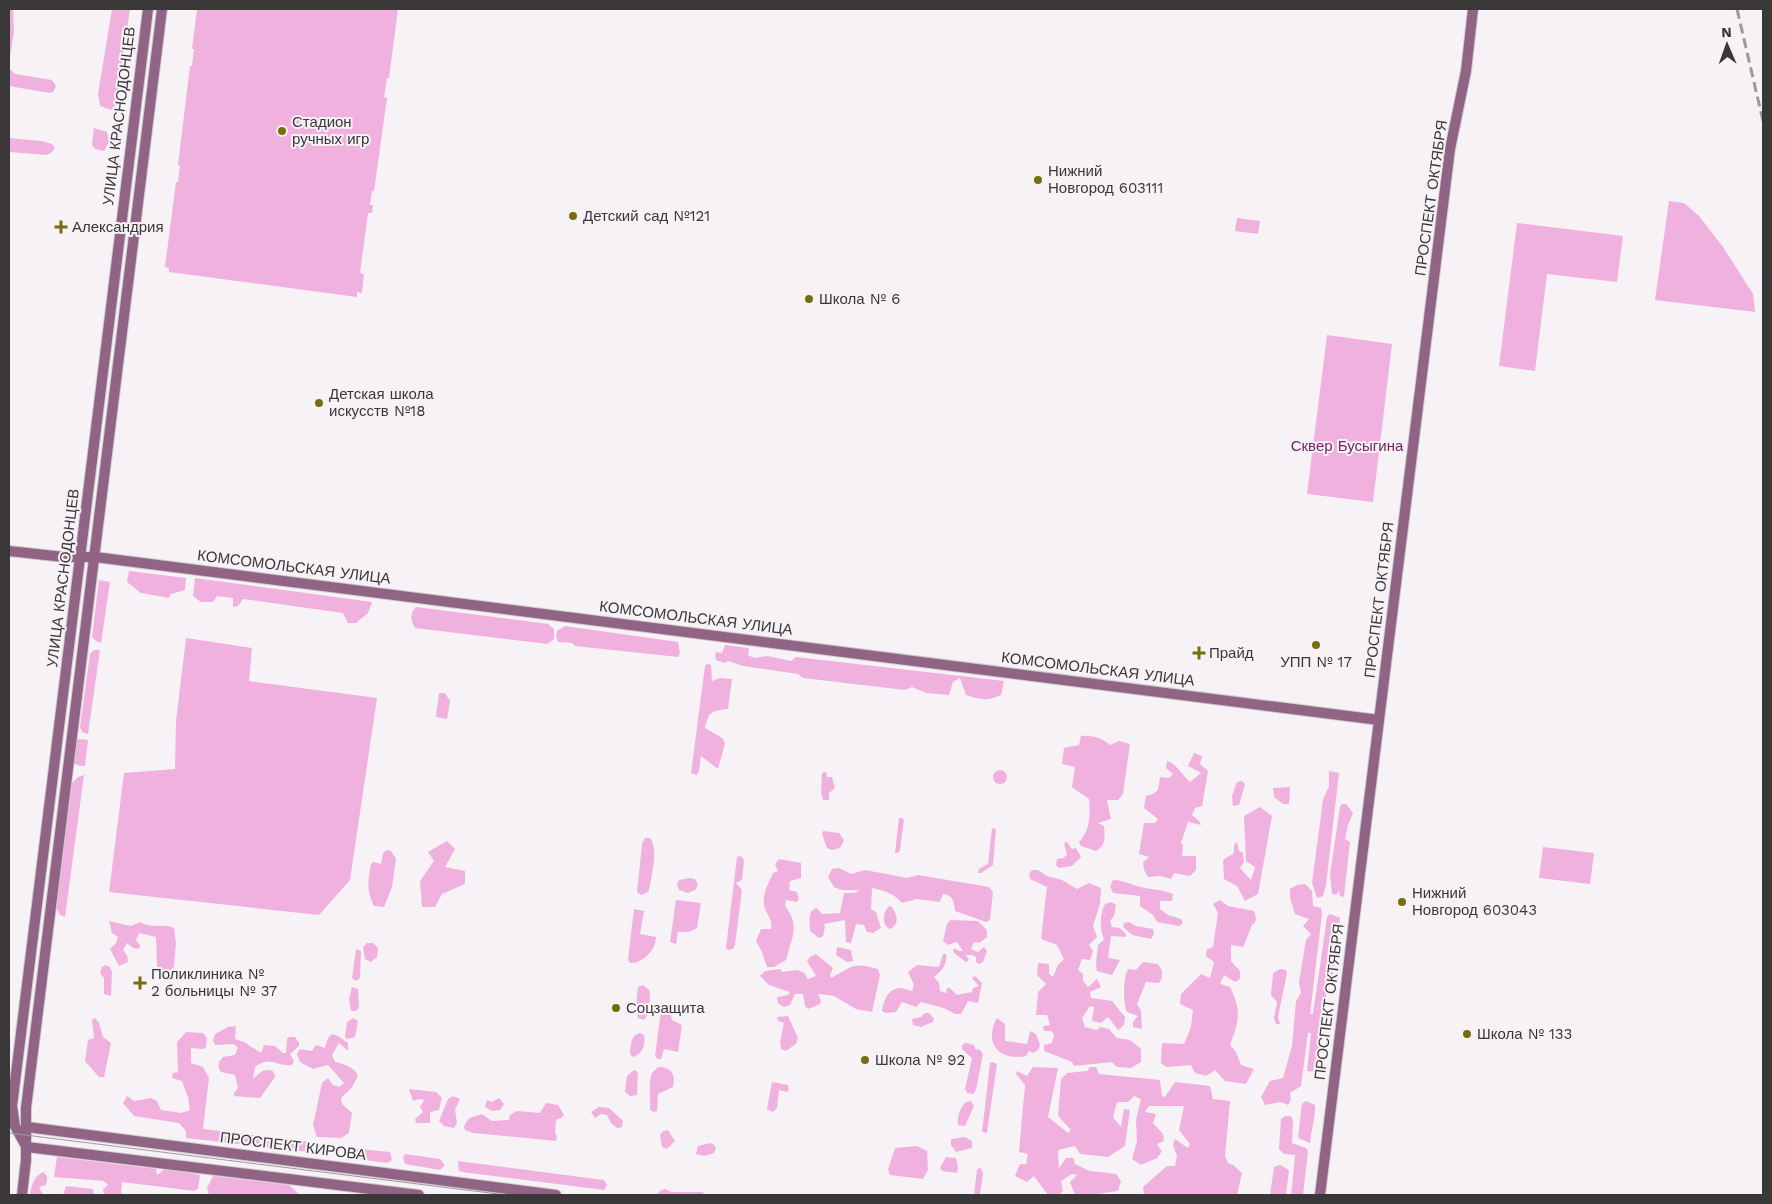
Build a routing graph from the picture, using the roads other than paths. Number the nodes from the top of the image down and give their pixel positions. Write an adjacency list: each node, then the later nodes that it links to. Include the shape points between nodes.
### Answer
1 (148, 9): 5 (main road, УЛИЦА КРАСНОДОНЦЕВ)
2 (162, 9): 6 (main road, УЛИЦА КРАСНОДОНЦЕВ)
3 (1473, 9): 7 (main road, ПРОСПЕКТ ОКТЯБРЯ, via 1466,71 1450,149)
4 (9, 551): 5 (main road, КОМСОМОЛЬСКАЯ УЛИЦА)
5 (81, 557): 6 (main road, КОМСОМОЛЬСКАЯ УЛИЦА); 9 (main road, УЛИЦА КРАСНОДОНЦЕВ, via 12,1106 15,1126)
6 (95, 557): 7 (main road, КОМСОМОЛЬСКАЯ УЛИЦА); 8 (main road, УЛИЦА КРАСНОДОНЦЕВ, via 26,1108)
7 (1379, 720): 13 (main road, ПРОСПЕКТ ОКТЯБРЯ)
8 (27, 1127): 9 (main road, УЛИЦА КРАСНОДОНЦЕВ); 12 (main road, ПРОСПЕКТ КИРОВА)
9 (27, 1147): 10 (main road, УЛИЦА КРАСНОДОНЦЕВ); 11 (main road)
10 (22, 1195)
11 (419, 1195)
12 (556, 1195)
13 (1320, 1195)

